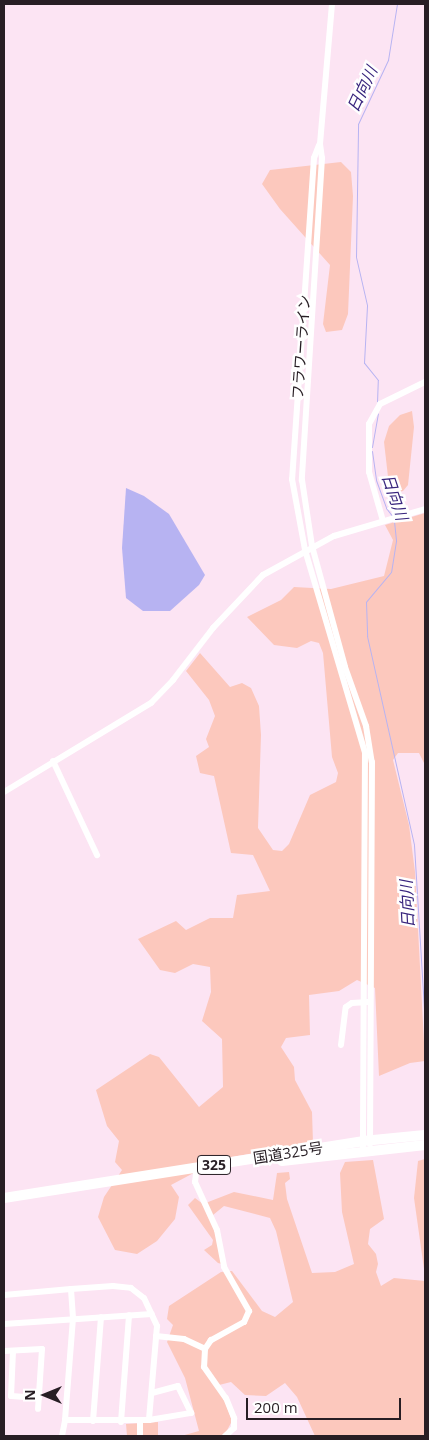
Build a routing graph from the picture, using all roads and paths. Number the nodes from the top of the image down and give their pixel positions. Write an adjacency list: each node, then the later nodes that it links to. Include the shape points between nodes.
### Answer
1 (332, 4): 2 (street, フラワーライン)
2 (320, 144): 6 (street, フラワーライン, via 322,158 302,480); 7 (street, フラワーライン, via 314,158 292,478)
3 (425, 382): 5 (street, via 380,404 369,424 369,472)
4 (425, 509): 5 (street)
5 (386, 520): 6 (street)
6 (312, 546): 7 (street); 11 (street, フラワーライン, via 371,749)
7 (305, 550): 8 (street, via 263,575 151,703); 11 (street, フラワーライン, via 365,752)
8 (53, 761): 9 (street); 10 (street)
9 (4, 792)
10 (96, 856)
11 (367, 1002): 12 (street, via 346,1007); 15 (street)
12 (341, 1045)
13 (425, 1135): 15 (highway, 国道325号 / 325)
14 (425, 1145): 15 (highway, 国道325号 / 325)
15 (367, 1146): 16 (highway, 国道325号 / 325); 17 (highway, 国道325号 / 325)
16 (196, 1173): 18 (highway, 国道325号 / 325); 27 (street, via 195,1182 217,1230 224,1268 249,1311 244,1322 211,1340)
17 (4, 1198)
18 (4, 1203)
19 (71, 1289): 20 (street); 21 (street, via 131,1288 144,1298); 24 (street)
20 (4, 1295)
21 (152, 1314): 22 (street); 26 (street, via 156,1320)
22 (129, 1315): 23 (street); 37 (street)
23 (101, 1317): 24 (street); 35 (street)
24 (73, 1318): 25 (street); 33 (street)
25 (4, 1324)
26 (156, 1336): 27 (street, via 184,1339); 30 (street)
27 (205, 1348): 40 (street, via 204,1367 226,1398 234,1418 234,1428)
28 (4, 1351): 29 (street)
29 (13, 1351): 31 (street, via 11,1396); 31 (street, via 42,1349)
30 (152, 1393): 34 (street); 34 (street, via 178,1386 191,1413)
31 (39, 1398): 32 (street)
32 (38, 1408)
33 (65, 1420): 35 (street); 38 (street)
34 (149, 1420): 36 (street)
35 (93, 1421): 37 (street)
36 (140, 1421): 37 (street); 39 (street)
37 (121, 1422)
38 (62, 1436)
39 (140, 1436)
40 (225, 1436)

